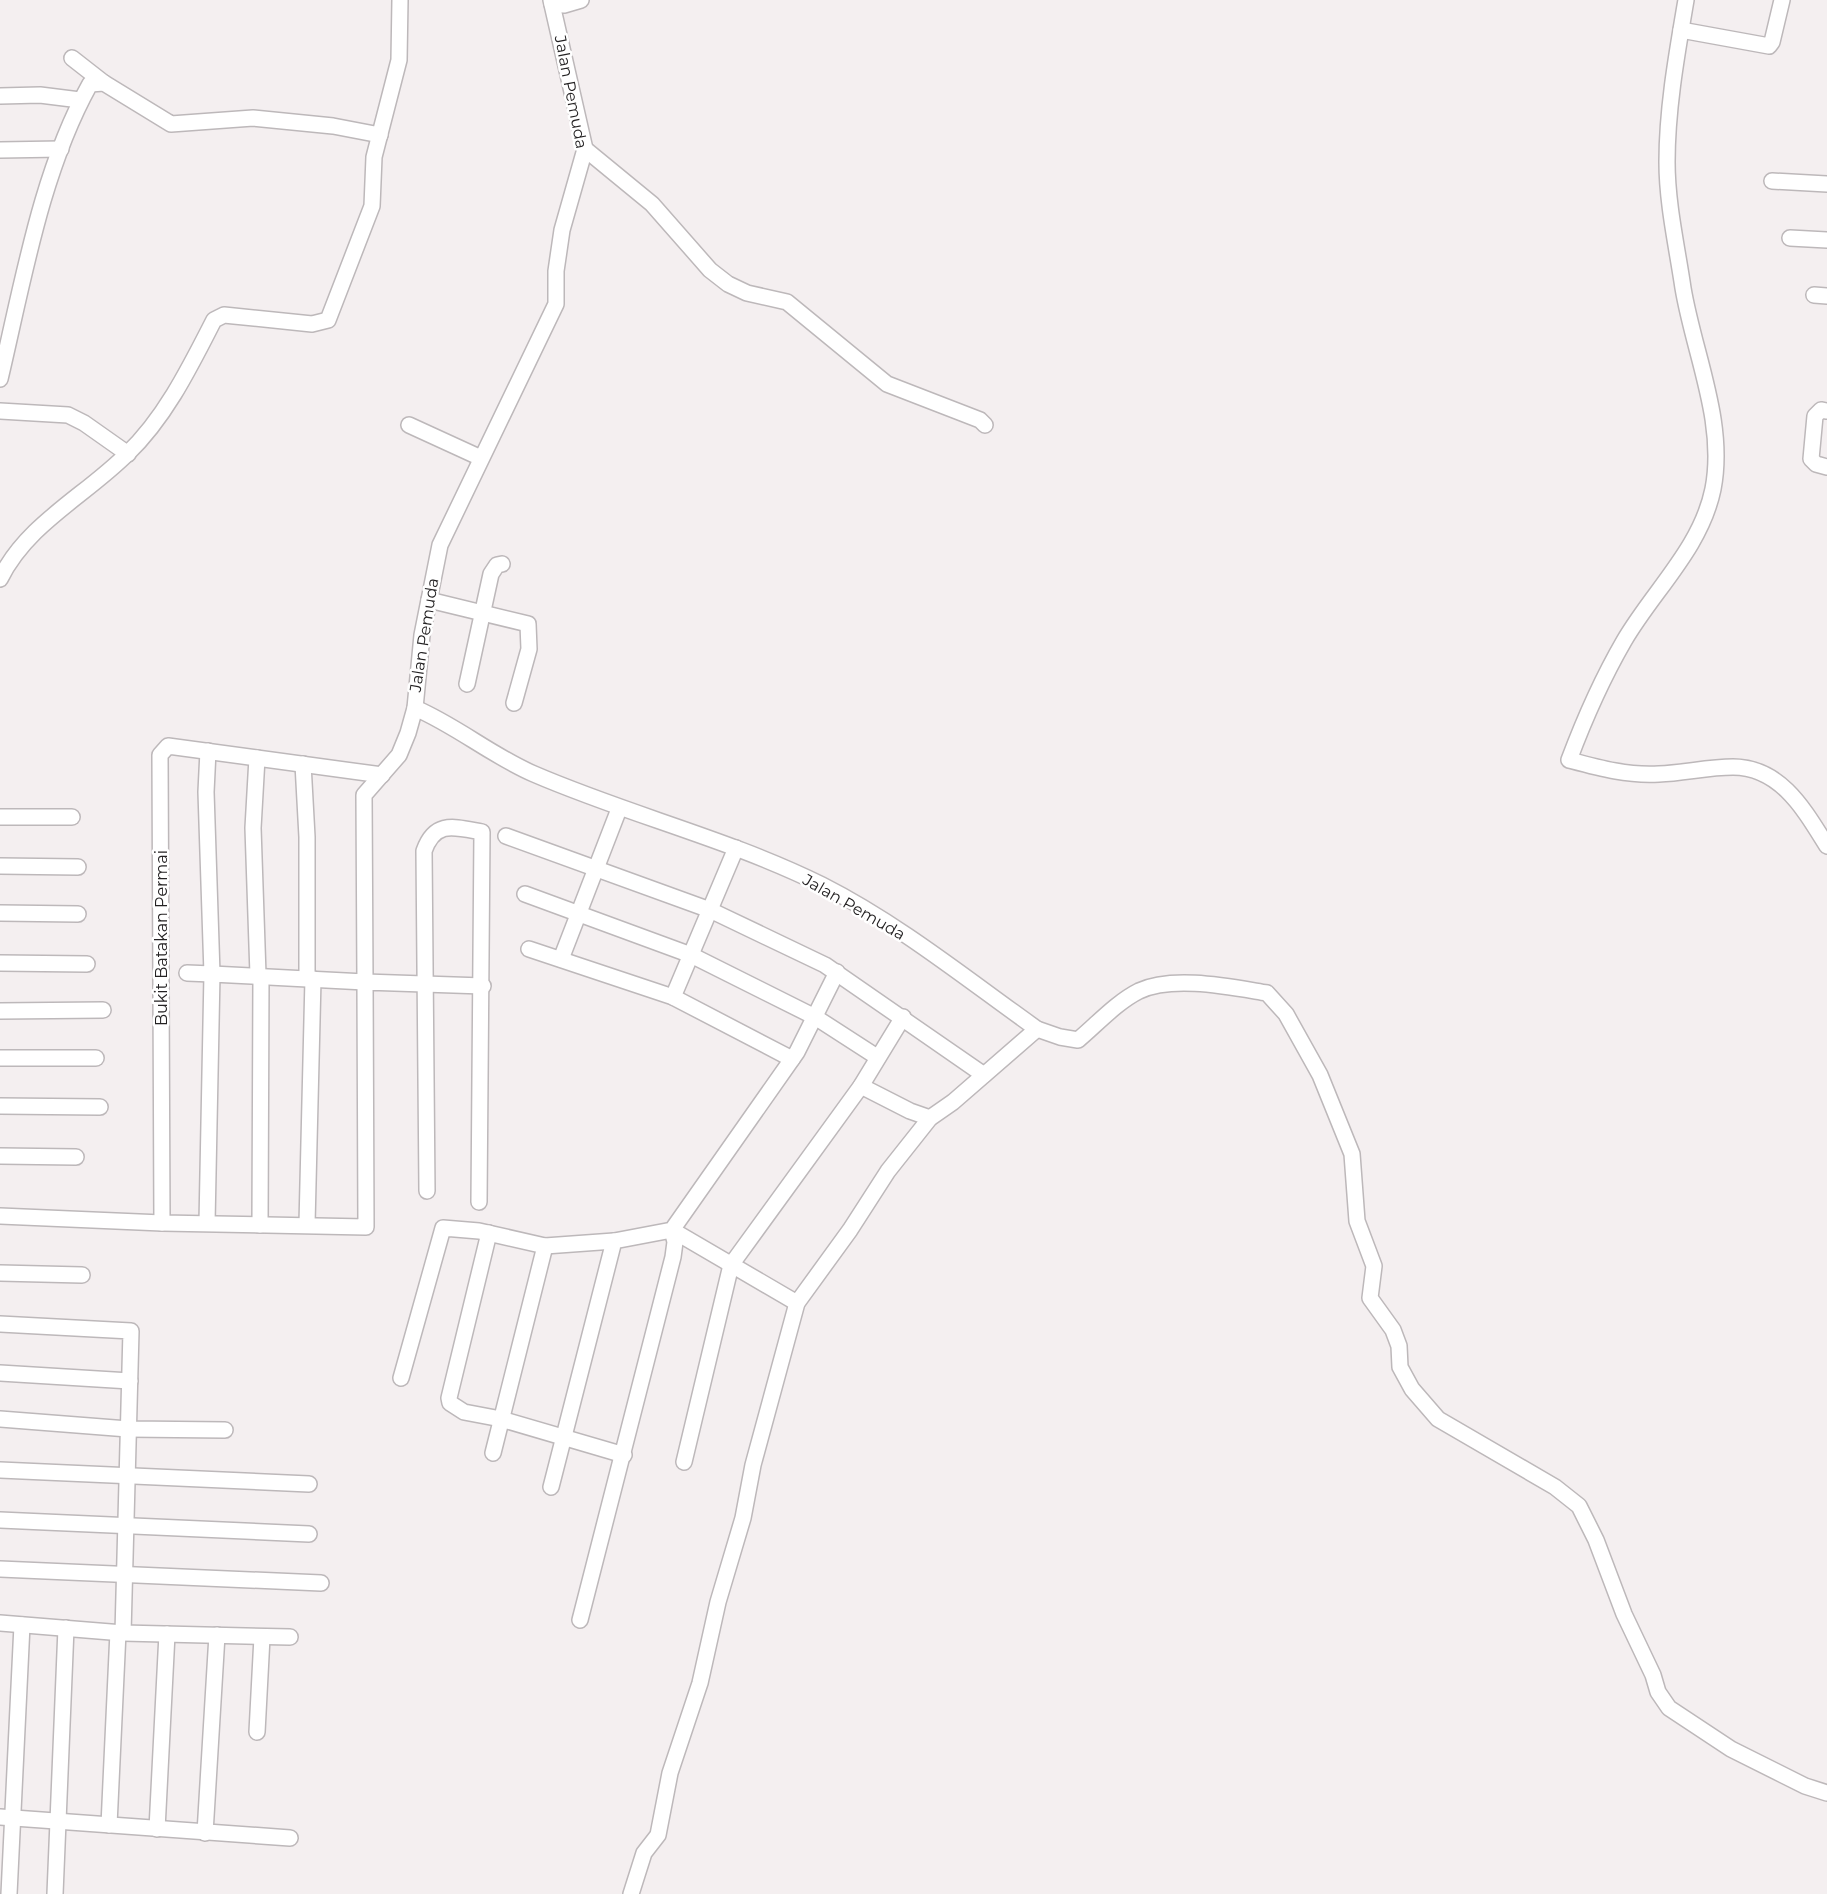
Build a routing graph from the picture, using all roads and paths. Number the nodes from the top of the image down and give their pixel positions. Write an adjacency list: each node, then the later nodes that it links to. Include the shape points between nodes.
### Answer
1 (400, 0): 11 (street, via 399,60)
2 (581, 0): 5 (street, via 564,5)
3 (1686, 0): 6 (street)
4 (1782, 0): 6 (street, via 1769,46)
5 (552, 2): 13 (street, Jalan Pemuda)
6 (1680, 30): 42 (street, via 1667,164 1684,291 1712,410 1713,488 1697,533 1624,640 1569,760 1643,774 1734,767 1750,770 1773,780 1794,796)
7 (72, 58): 8 (street)
8 (104, 83): 10 (street, via 90,84); 11 (street, via 171,124 253,118)
9 (0, 96): 10 (street)
10 (80, 100): 12 (street)
11 (380, 135): 24 (street, via 368,221 328,320 312,324 224,315 214,320 162,415)
12 (61, 149): 14 (street); 19 (street, via 29,251)
13 (585, 149): 23 (street, via 652,204 710,270 728,284 747,293 787,302 887,384); 25 (street, Jalan Pemuda, via 562,230 556,304)
14 (0, 150)
15 (1772, 181): 16 (street)
16 (1827, 184)
17 (1790, 238): 18 (street)
18 (1827, 240)
19 (0, 380)
20 (0, 411): 24 (street, via 68,415)
21 (1827, 411): 26 (street, via 1821,410 1815,416 1811,459)
22 (409, 425): 25 (street)
23 (985, 425)
24 (128, 454): 28 (street, via 41,525)
25 (481, 458): 29 (street, Jalan Pemuda, via 440,545)
26 (1827, 467)
27 (502, 564): 30 (street, via 491,574)
28 (0, 579)
29 (429, 600): 30 (street); 33 (street, Jalan Pemuda)
30 (481, 613): 31 (street); 32 (street, via 528,624 529,649)
31 (467, 684)
32 (514, 703)
33 (415, 708): 37 (street, via 399,755); 38 (street, Jalan Pemuda, via 443,720 531,772)
34 (208, 751): 35 (street, Bukit Batakan Permai); 59 (street); 85 (street, Bukit Batakan Permai, via 168,746 160,755)
35 (257, 758): 36 (street, Bukit Batakan Permai); 60 (street, via 253,828)
36 (303, 764): 37 (street, Bukit Batakan Permai); 61 (street)
37 (382, 775): 62 (street, via 364,795)
38 (619, 808): 43 (street, Jalan Pemuda); 46 (street)
39 (0, 817): 40 (street)
40 (72, 817)
41 (506, 836): 46 (street)
42 (1827, 846)
43 (736, 848): 48 (street); 70 (street, Jalan Pemuda, via 823,885 906,936)
44 (0, 867): 45 (street)
45 (78, 867)
46 (597, 869): 48 (street); 49 (street)
47 (525, 894): 49 (street)
48 (710, 910): 53 (street); 57 (street)
49 (580, 912): 53 (street); 54 (street)
50 (0, 913): 51 (street)
51 (78, 914)
52 (529, 949): 54 (street)
53 (692, 955): 65 (street); 68 (street)
54 (561, 959): 65 (street)
55 (0, 963): 56 (street)
56 (87, 964)
57 (837, 972): 68 (street); 69 (street)
58 (187, 973): 59 (street)
59 (212, 974): 60 (street); 86 (street)
60 (260, 975): 61 (street); 88 (street)
61 (310, 979): 62 (street); 87 (street)
62 (365, 982): 63 (street); 87 (street, via 366,1227)
63 (426, 984): 64 (street); 64 (street, via 424,850 430,836 444,828 482,832); 82 (street)
64 (483, 986): 83 (street)
65 (673, 997): 74 (street)
66 (103, 1010): 67 (street)
67 (0, 1011)
68 (815, 1017): 71 (street); 74 (street)
69 (903, 1017): 71 (street); 75 (street)
70 (1037, 1029): 75 (street); 129 (street, Jalan Pemuda, via 1078,1040 1137,992 1151,987 1191,983 1267,993 1275,999 1320,1075 1352,1154 1357,1221 1374,1266 1370,1298 1393,1330 1400,1346 1400,1368 1412,1389 1438,1419 1555,1487 1578,1506 1596,1540 1658,1692 1669,1707 1731,1749 1804,1786)
71 (877, 1057): 76 (street)
72 (0, 1058): 73 (street)
73 (96, 1058)
74 (792, 1059): 89 (street)
75 (984, 1075): 79 (street)
76 (861, 1086): 79 (street); 93 (street)
77 (0, 1106): 78 (street)
78 (100, 1107)
79 (930, 1118): 96 (street, via 888,1171)
80 (0, 1156): 81 (street)
81 (76, 1157)
82 (427, 1191)
83 (479, 1202)
84 (0, 1216): 85 (street)
85 (162, 1223): 86 (street)
86 (207, 1223): 88 (street)
87 (307, 1224): 88 (street)
88 (260, 1225)
89 (672, 1230): 91 (street); 93 (street); 107 (street, via 673,1257)
90 (489, 1233): 92 (street); 99 (street, via 442,1228); 102 (street, via 449,1398 455,1408)
91 (614, 1240): 92 (street); 105 (street)
92 (545, 1246): 102 (street)
93 (731, 1265): 96 (street); 108 (street)
94 (0, 1273): 95 (street)
95 (82, 1275)
96 (797, 1303): 138 (street, via 700,1683 670,1773 658,1835 644,1853)
97 (0, 1324): 100 (street, via 131,1331)
98 (0, 1373): 100 (street)
99 (401, 1378)
100 (129, 1381): 103 (street)
101 (0, 1419): 103 (street)
102 (501, 1419): 105 (street); 106 (street)
103 (128, 1429): 104 (street); 110 (street)
104 (225, 1431)
105 (565, 1437): 107 (street); 112 (street)
106 (492, 1453)
107 (624, 1455): 119 (street)
108 (684, 1462)
109 (0, 1470): 110 (street)
110 (128, 1476): 111 (street); 114 (street)
111 (309, 1484)
112 (551, 1487)
113 (0, 1520): 114 (street)
114 (125, 1524): 115 (street); 117 (street)
115 (309, 1534)
116 (0, 1569): 117 (street)
117 (123, 1574): 118 (street); 123 (street)
118 (321, 1583)
119 (580, 1620)
120 (0, 1623): 121 (street)
121 (22, 1625): 122 (street); 130 (street)
122 (66, 1628): 123 (street); 131 (street)
123 (121, 1632): 124 (street); 132 (street)
124 (167, 1634): 125 (street); 133 (street)
125 (217, 1635): 126 (street); 134 (street)
126 (262, 1637): 127 (street); 128 (street)
127 (290, 1637)
128 (257, 1732)
129 (1827, 1792)
130 (6, 1817): 131 (street); 136 (street)
131 (58, 1821): 132 (street); 137 (street)
132 (109, 1825): 133 (street)
133 (158, 1829): 134 (street)
134 (205, 1833): 135 (street)
135 (290, 1838)
136 (9, 1894)
137 (55, 1894)
138 (631, 1894)

